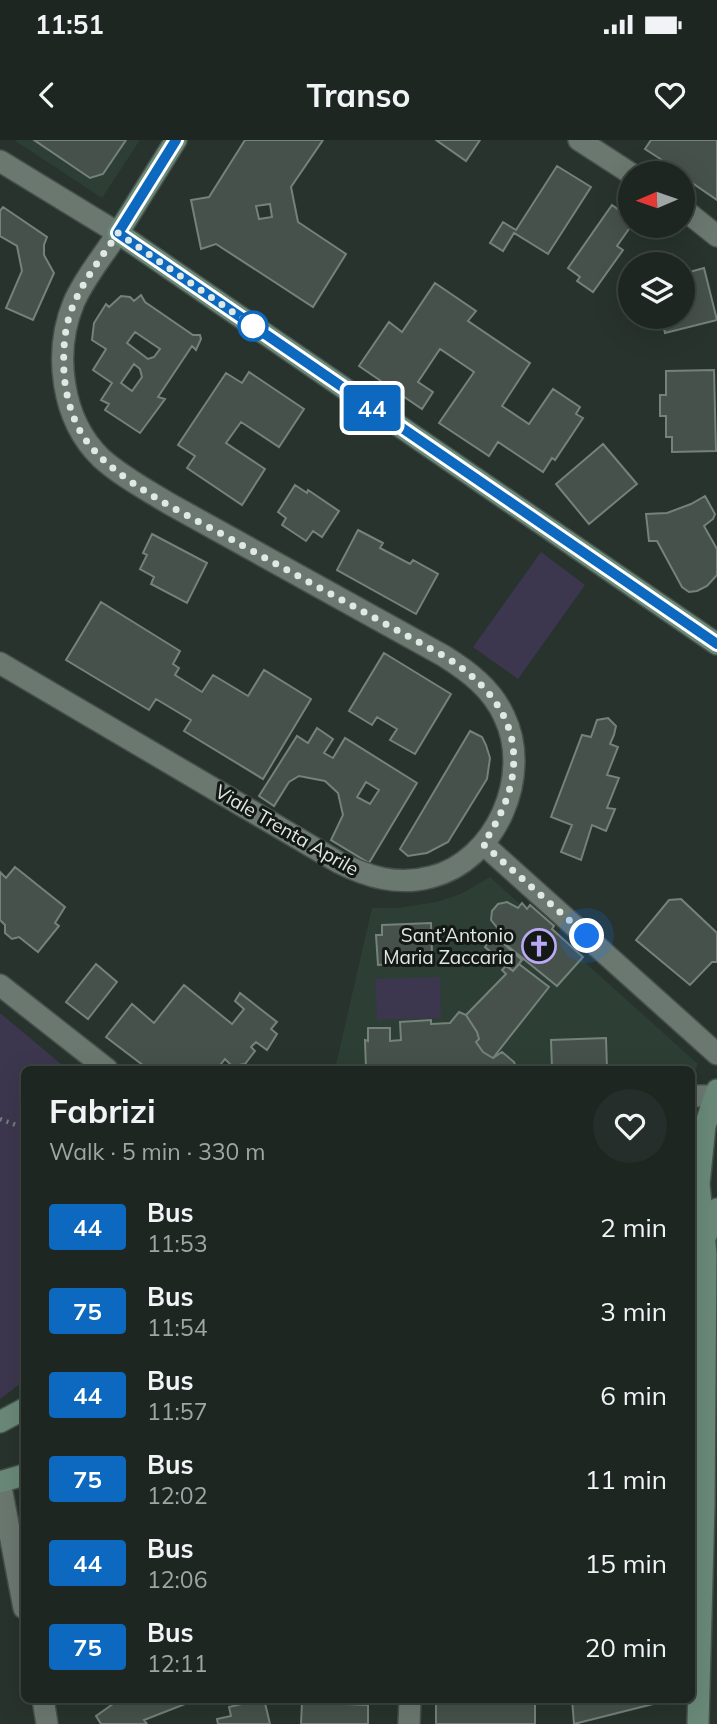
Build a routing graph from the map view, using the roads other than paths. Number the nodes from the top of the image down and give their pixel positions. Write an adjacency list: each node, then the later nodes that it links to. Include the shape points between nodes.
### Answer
1 (176, 140): 6 (street)
2 (579, 140): 4 (street)
3 (0, 161): 6 (street)
4 (618, 165)
5 (695, 217): 7 (street)
6 (118, 233): 8 (street); 10 (street, Viale Trenta Aprile, via 75,300 65,331 65,379 80,431 101,457 131,481 444,656 479,682 503,713 513,758 508,797)
7 (717, 236)
8 (717, 644)
9 (0, 663): 10 (street, Viale Trenta Aprile, via 321,853 369,876 390,881 434,877)
10 (483, 844): 12 (street)
11 (0, 985): 13 (street)
12 (717, 1054)
13 (103, 1066)
14 (715, 1093): 15 (street); 17 (street, via 705,1126)
15 (695, 1096)
16 (717, 1209): 17 (street)
17 (698, 1237): 18 (street)
18 (711, 1266): 21 (street)
19 (21, 1411): 20 (street)
20 (0, 1422)
21 (704, 1457): 29 (street)
22 (21, 1476): 23 (street)
23 (0, 1482): 24 (street)
24 (21, 1592)
25 (44, 1703): 27 (street)
26 (410, 1703): 28 (street)
27 (47, 1724)
28 (410, 1724)
29 (698, 1724)

